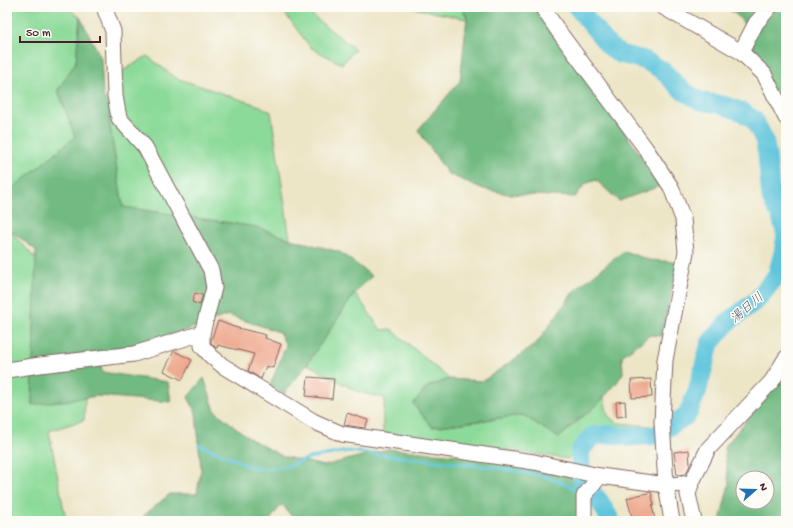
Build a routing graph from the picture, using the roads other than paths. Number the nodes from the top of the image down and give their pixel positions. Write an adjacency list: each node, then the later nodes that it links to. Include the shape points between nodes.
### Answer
1 (104, 7): 7 (street, via 113,31 115,96 119,118 145,147 211,270 214,288)
2 (542, 7): 12 (street, via 646,149 671,187 683,219 686,252 665,360 662,422)
3 (662, 7): 5 (street)
4 (770, 7): 5 (street, via 756,23)
5 (741, 52): 6 (street, via 764,74)
6 (786, 118)
7 (202, 333): 9 (street, via 134,354); 10 (street, via 202,346 223,366 313,421 342,434 534,462)
8 (786, 358): 11 (street, via 772,381 708,449)
9 (7, 370)
10 (600, 476): 12 (street); 13 (street, via 584,496)
11 (691, 484): 12 (street); 15 (street, via 688,494)
12 (666, 485): 14 (street)
13 (584, 521)
14 (672, 521)
15 (694, 521)

